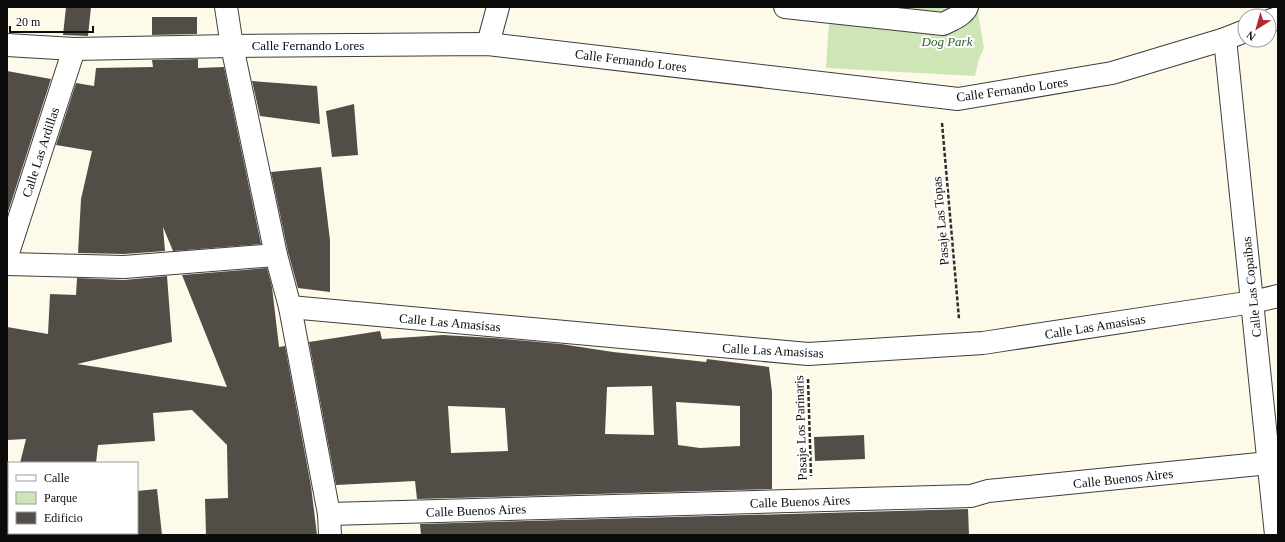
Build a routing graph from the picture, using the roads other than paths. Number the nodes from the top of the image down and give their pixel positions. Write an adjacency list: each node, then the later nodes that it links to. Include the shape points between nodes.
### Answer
1 (226, 7): 9 (street)
2 (498, 7): 7 (street)
3 (785, 7): 4 (street, via 943,24)
4 (967, 7)
5 (1237, 34): 6 (street, Calle Fernando Lores)
6 (1225, 39): 7 (street, Calle Fernando Lores, via 1112,73 958,99); 15 (street, Calle Las Copaibas)
7 (488, 44): 9 (street, Calle Fernando Lores)
8 (7, 45): 10 (street, Calle Fernando Lores)
9 (232, 46): 10 (street, Calle Fernando Lores); 12 (street)
10 (74, 49): 11 (street, Calle Las Ardillas)
11 (7, 256)
12 (276, 256): 13 (street, via 124,267); 16 (street)
13 (7, 264)
14 (1278, 296): 15 (street, Calle Las Amasisas)
15 (1252, 302): 16 (street, Calle Las Amasisas, via 983,343 808,354); 17 (street, Calle Las Copaibas)
16 (290, 307): 18 (street)
17 (1269, 463): 18 (street, Calle Buenos Aires, via 988,491 971,496); 19 (street, Calle Las Copaibas)
18 (330, 524)
19 (1276, 535)

